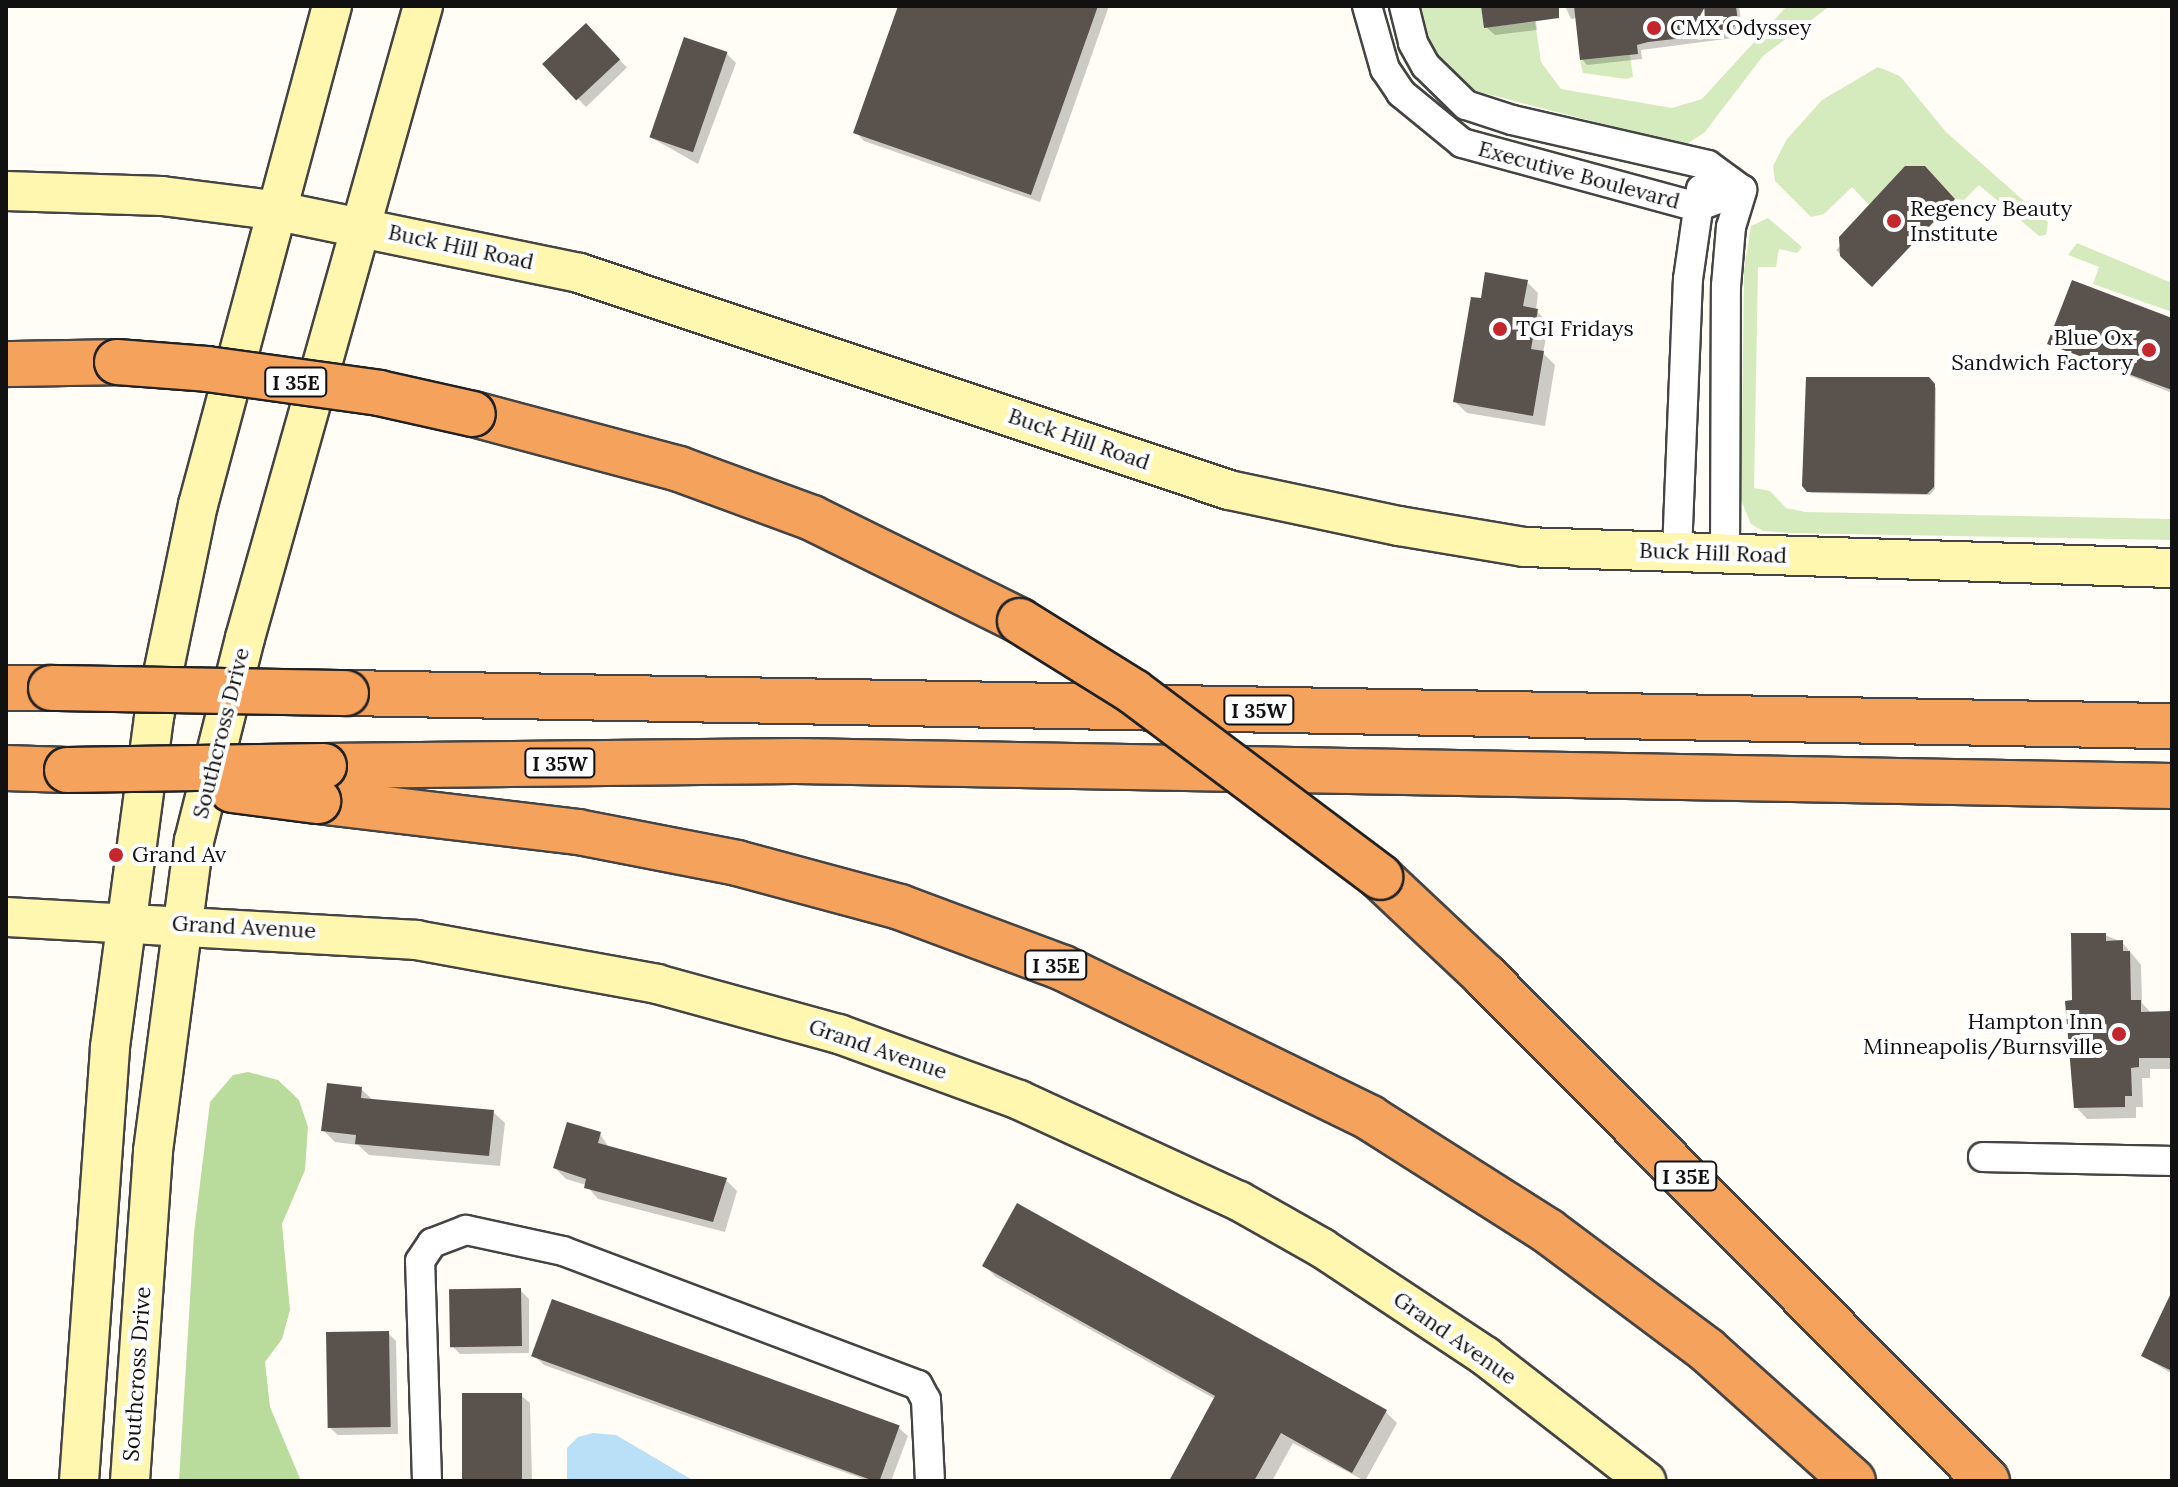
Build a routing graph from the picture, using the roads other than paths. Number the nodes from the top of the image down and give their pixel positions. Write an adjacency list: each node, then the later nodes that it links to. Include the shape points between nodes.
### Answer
1 (332, 6): 9 (street)
2 (423, 6): 10 (street, Southcross Drive)
3 (1367, 6): 8 (street, Executive Boulevard, via 1385,69 1401,93 1462,143)
4 (1404, 6): 5 (street, Executive Boulevard, via 1413,43 1426,66 1466,105)
5 (1708, 165): 6 (street, Executive Boulevard); 8 (street)
6 (1742, 190): 8 (street, Executive Boulevard); 13 (street, via 1731,227 1726,286)
7 (6, 191): 9 (street, Buck Hill Road, via 162,196)
8 (1697, 207): 12 (street, via 1688,279)
9 (273, 210): 10 (street, Buck Hill Road); 21 (street, via 195,520 154,717)
10 (361, 226): 12 (street, Buck Hill Road, via 579,273 1229,490 1297,508 1524,547); 22 (street, Southcross Drive, via 245,638)
11 (6, 364): 25 (highway, I 35E, bridge, via 117,362 207,369 379,393 473,414 679,469 812,518 1020,621 1147,701 1380,877)
12 (1677, 552): 13 (street, Buck Hill Road)
13 (1725, 554): 14 (street, Buck Hill Road)
14 (2172, 568)
15 (6, 688): 16 (highway, I 35W, bridge)
16 (2172, 726)
17 (6, 768): 18 (highway, I 35E, bridge)
18 (321, 784): 19 (highway, I 35W, via 795,761); 26 (highway, I 35E, via 737,863 900,907 1063,968 1370,1118 1548,1231)
19 (2172, 786)
20 (6, 917): 21 (street, Grand Avenue)
21 (124, 921): 22 (street, Grand Avenue); 27 (street)
22 (179, 923): 28 (street, Southcross Drive, via 153,1151); 31 (street, Grand Avenue, via 416,940 588,969 839,1034 1006,1095 1136,1150 1322,1248 1485,1356)
23 (1983, 1157): 24 (street)
24 (2172, 1161)
25 (1754, 1245): 34 (highway, I 35E); 35 (highway)
26 (1707, 1350): 32 (highway); 33 (highway, I 35E)
27 (79, 1481)
28 (130, 1481)
29 (427, 1481): 30 (street, via 420,1261 432,1243 466,1230 563,1251 918,1385 926,1400)
30 (930, 1481)
31 (1646, 1481)
32 (1822, 1481)
33 (1853, 1481)
34 (1987, 1481)
35 (2022, 1481)

